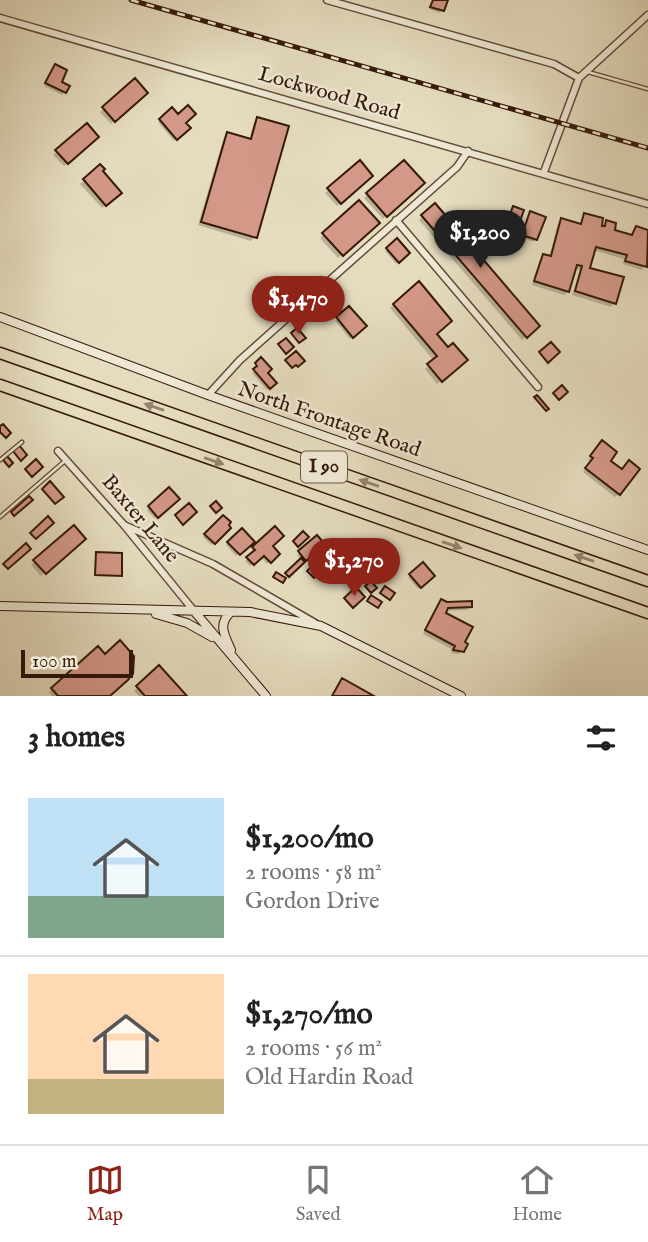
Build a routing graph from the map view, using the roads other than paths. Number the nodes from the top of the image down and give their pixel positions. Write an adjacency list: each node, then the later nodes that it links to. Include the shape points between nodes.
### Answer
1 (327, 0): 5 (street, via 554,64)
2 (648, 15): 4 (street)
3 (0, 18): 7 (street, Lockwood Road)
4 (585, 71): 5 (street); 6 (lane)
5 (579, 78): 8 (street)
6 (648, 89)
7 (468, 151): 8 (street, Lockwood Road); 10 (street, via 457,167)
8 (544, 172): 9 (street, Lockwood Road)
9 (648, 204)
10 (396, 220): 14 (street); 15 (street, via 240,359)
11 (0, 317): 15 (street, North Frontage Road)
12 (0, 353): 23 (highway, I 90, one-way to 12)
13 (0, 387): 28 (highway, I 90, one-way to 28)
14 (538, 387)
15 (208, 395): 22 (street, North Frontage Road)
16 (22, 442): 18 (lane)
17 (58, 451): 19 (street, Baxter Lane)
18 (0, 460)
19 (66, 460): 20 (lane); 21 (street, Baxter Lane)
20 (0, 517)
21 (124, 524): 26 (street, Baxter Lane); 29 (street, via 213,564)
22 (648, 550)
23 (648, 581)
24 (0, 606): 25 (street)
25 (133, 609): 26 (street); 30 (street, via 187,623)
26 (194, 611): 27 (street); 30 (street)
27 (231, 612): 29 (street); 31 (street, via 223,629)
28 (648, 613)
29 (321, 626): 33 (street)
30 (227, 650): 31 (street)
31 (237, 662): 32 (street)
32 (266, 696)
33 (461, 696)

